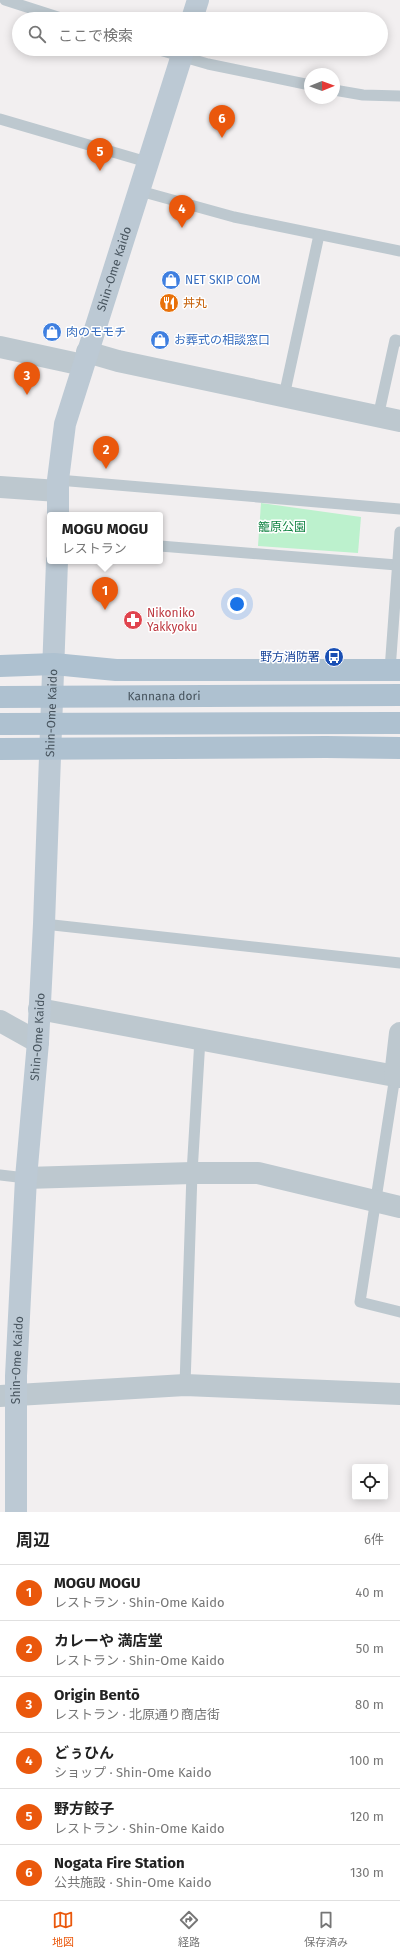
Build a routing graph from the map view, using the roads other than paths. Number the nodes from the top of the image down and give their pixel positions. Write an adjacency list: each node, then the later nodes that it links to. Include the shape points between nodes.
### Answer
1 (5, 0): 3 (lane)
2 (198, 0): 4 (main road)
3 (42, 12)
4 (194, 12)
5 (182, 56): 11 (main road, Shin-Ome Kaido)
6 (195, 56): 7 (lane)
7 (304, 83)
8 (340, 91): 9 (lane, via 363,95)
9 (400, 96)
10 (0, 119): 11 (lane)
11 (147, 162): 12 (main road, Shin-Ome Kaido)
12 (140, 191): 13 (lane, via 234,217); 17 (main road, Shin-Ome Kaido)
13 (319, 235): 14 (lane); 18 (lane)
14 (400, 251)
15 (400, 341): 19 (lane, via 395,340)
16 (0, 347): 17 (street)
17 (85, 358): 18 (street, via 118,361); 21 (main road, Shin-Ome Kaido, via 65,424)
18 (284, 396): 19 (street)
19 (378, 417): 20 (street)
20 (400, 421)
21 (58, 485): 22 (street); 23 (lane); 24 (main road, Shin-Ome Kaido)
22 (0, 487)
23 (400, 509)
24 (58, 512)
25 (400, 532): 27 (lane)
26 (163, 546): 27 (lane)
27 (398, 562): 31 (lane)
28 (57, 564): 29 (main road, Shin-Ome Kaido)
29 (54, 664): 30 (main road); 31 (main road, via 116,670); 36 (main road, Shin-Ome Kaido)
30 (0, 666)
31 (395, 670)
32 (400, 695): 33 (main road, Kannana dori)
33 (0, 698)
34 (0, 724): 35 (main road)
35 (400, 724)
36 (50, 748): 37 (main road); 38 (main road); 39 (main road, Shin-Ome Kaido)
37 (400, 748)
38 (0, 749)
39 (44, 924): 40 (lane); 41 (main road, Shin-Ome Kaido)
40 (400, 963)
41 (39, 1009): 44 (street); 45 (main road, Shin-Ome Kaido)
42 (0, 1021): 45 (street)
43 (400, 1033): 46 (street)
44 (200, 1039): 46 (street); 47 (lane)
45 (38, 1042): 49 (main road, Shin-Ome Kaido)
46 (397, 1076): 50 (lane)
47 (192, 1173): 49 (street); 50 (street, via 258,1174); 53 (lane)
48 (0, 1175): 49 (lane)
49 (26, 1178): 55 (main road, Shin-Ome Kaido, via 16,1376)
50 (376, 1201): 51 (street); 52 (lane, via 360,1302)
51 (400, 1206)
52 (400, 1312)
53 (185, 1385): 54 (street); 55 (street)
54 (400, 1394)
55 (8, 1396): 56 (main road, Shin-Ome Kaido)
56 (16, 1512)

